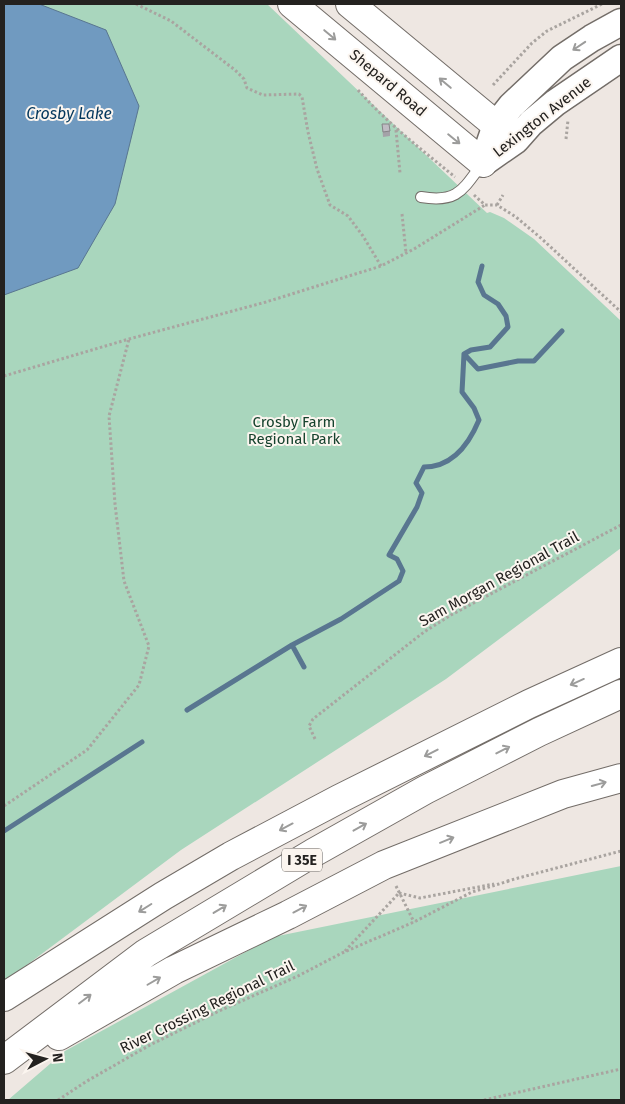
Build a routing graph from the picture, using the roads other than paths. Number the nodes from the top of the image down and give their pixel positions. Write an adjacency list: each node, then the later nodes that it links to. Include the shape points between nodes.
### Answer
1 (292, 4): 6 (highway, Shepard Road, one-way to 6)
2 (350, 4): 5 (highway, one-way to 2)
3 (621, 22): 5 (street, Lexington Avenue, one-way to 5, via 562,58 511,106)
4 (621, 58): 6 (street, Lexington Avenue, via 555,103 516,140)
5 (496, 125): 6 (street, Lexington Avenue)
6 (483, 163): 7 (lane, via 466,186 452,197)
7 (421, 197)
8 (621, 662): 11 (highway, I 35E, one-way to 11, via 529,704 231,856)
9 (621, 694): 12 (highway, I 35E, one-way to 9, via 146,953 313,853 425,790)
10 (621, 778): 12 (highway, one-way to 10, via 62,1035 174,970 384,865 563,794)
11 (4, 997)
12 (4, 1061)

